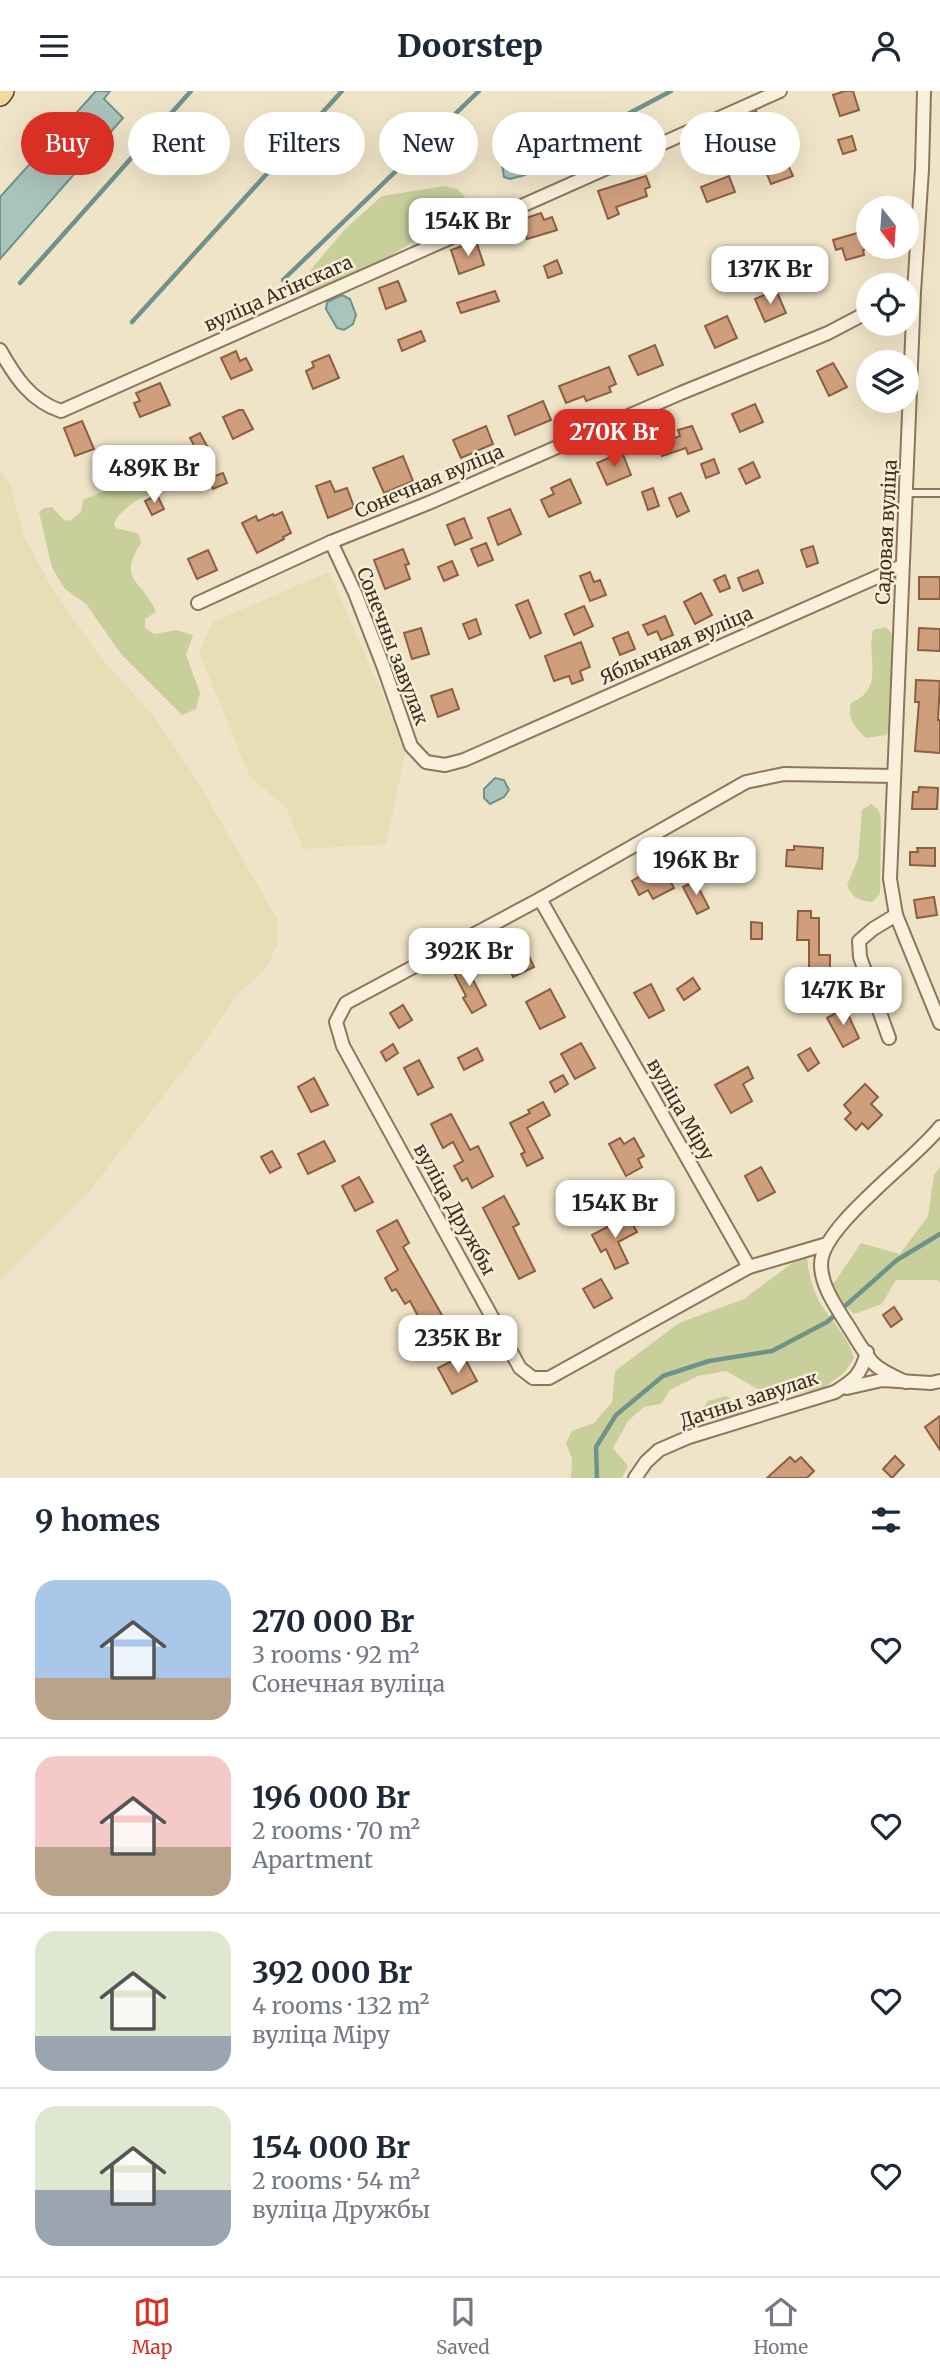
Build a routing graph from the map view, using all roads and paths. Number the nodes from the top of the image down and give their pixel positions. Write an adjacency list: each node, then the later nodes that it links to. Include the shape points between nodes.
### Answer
1 (3, 91): 4 (main road)
2 (780, 91): 8 (street, вуліца Агінскага, via 61,411 25,389)
3 (924, 91): 5 (street, Садовая вуліца)
4 (0, 95)
5 (912, 273)
6 (856, 318): 11 (street, Сонечная вуліца)
7 (909, 336): 9 (street, Садовая вуліца)
8 (0, 350)
9 (907, 493): 10 (lane); 12 (street, Садовая вуліца)
10 (940, 493)
11 (331, 543): 13 (street, Сонечная вуліца); 14 (street, Сонечны завулак, via 355,593 411,746 426,762 446,765)
12 (902, 566): 14 (street, Яблычная вуліца); 15 (street, Садовая вуліца)
13 (198, 603)
14 (464, 760)
15 (894, 776): 16 (street, via 784,774 746,782); 17 (street, Садовая вуліца, via 890,879)
16 (540, 898): 22 (street, вуліца Міру); 22 (street, вуліца Дружбы, via 346,1003 336,1022 343,1046 513,1356 533,1378 549,1378)
17 (896, 915): 18 (street, Садовая вуліца); 19 (street, via 859,941 860,957)
18 (940, 1023)
19 (889, 1038)
20 (940, 1127): 21 (street, via 842,1223)
21 (827, 1244): 22 (street); 23 (street, via 821,1261 823,1279)
22 (749, 1267)
23 (867, 1352): 25 (street, via 887,1373); 26 (street, Дачны завулак, via 863,1369)
24 (940, 1381): 25 (street)
25 (906, 1382): 26 (street, via 882,1380)
26 (835, 1392): 27 (street, Дачны завулак, via 689,1437 659,1450)
27 (635, 1478)

